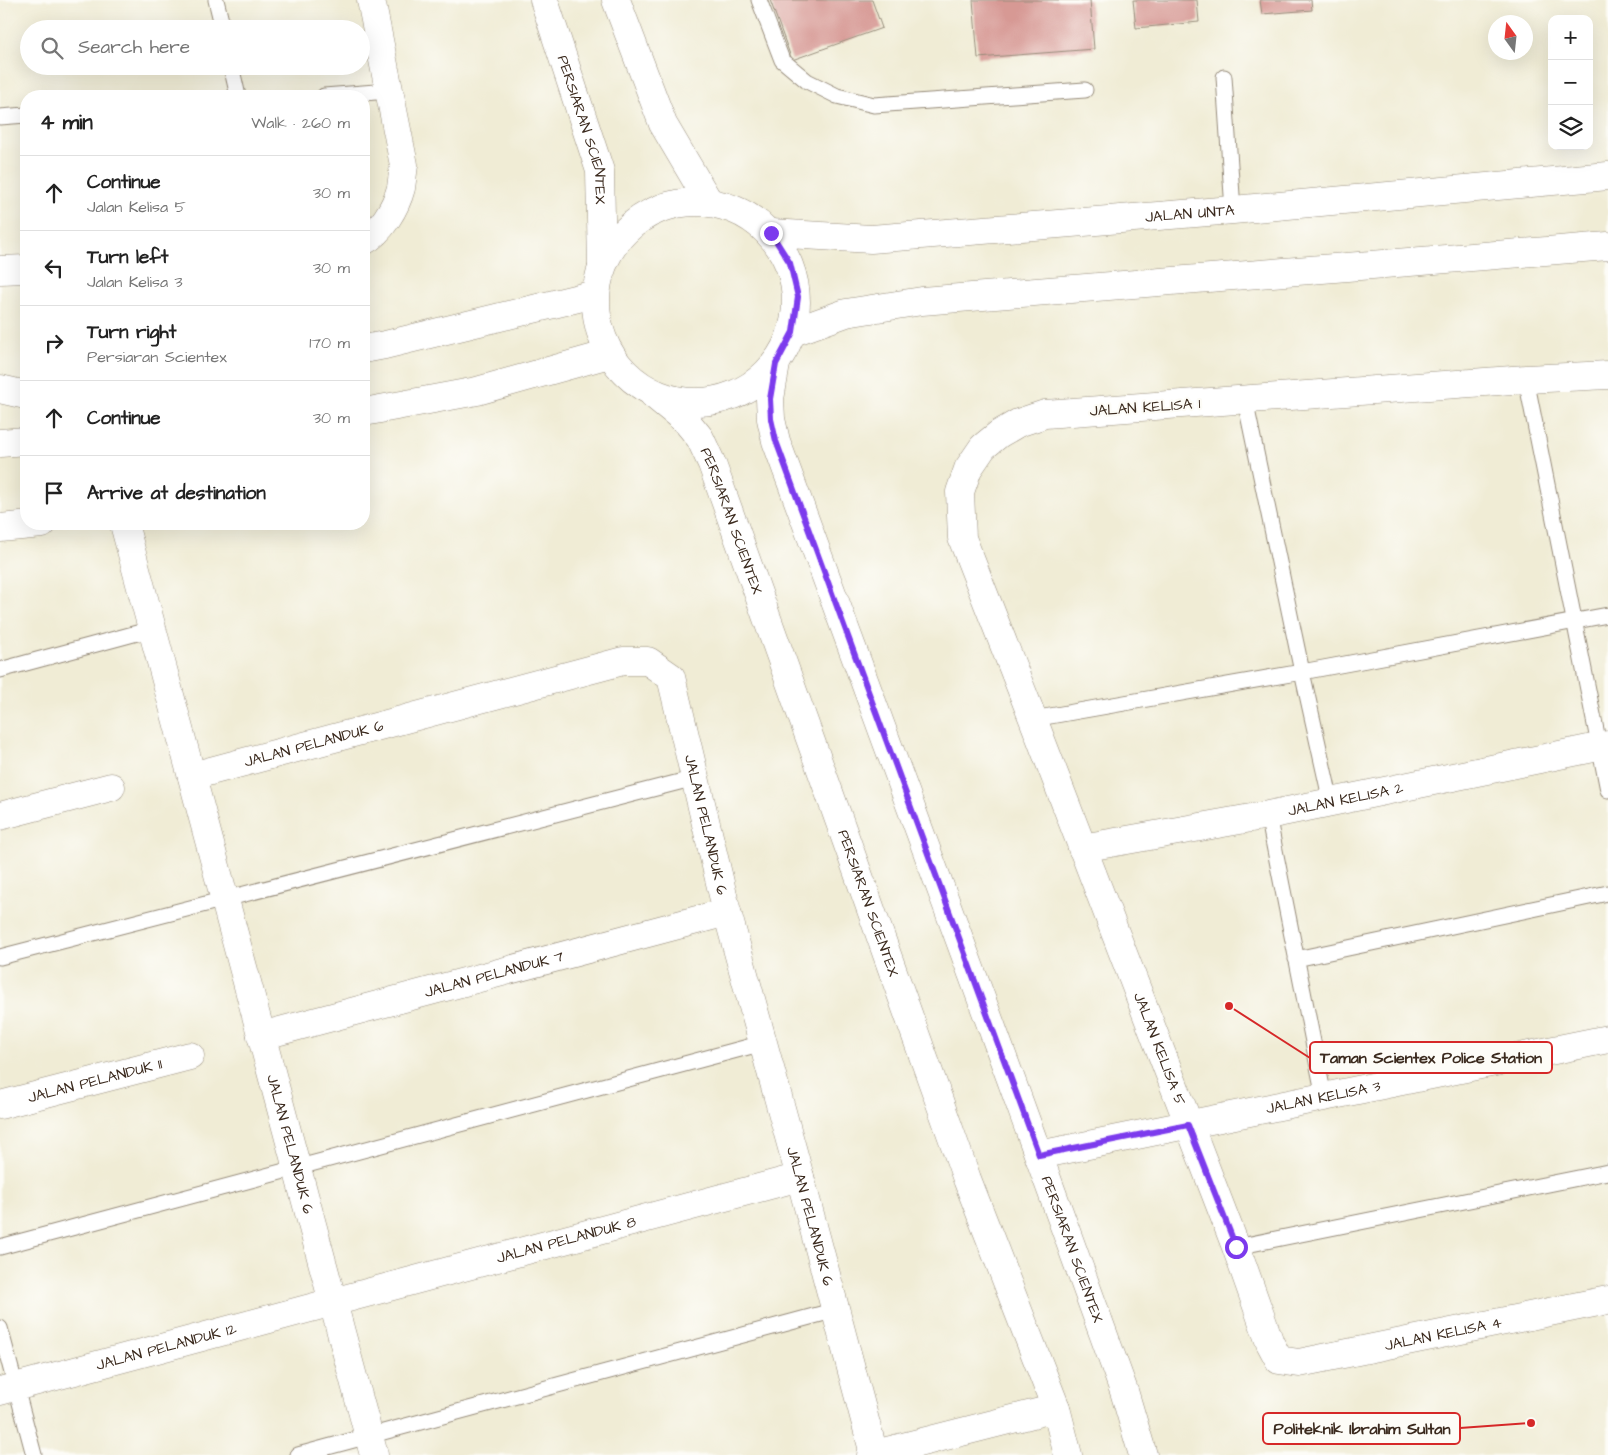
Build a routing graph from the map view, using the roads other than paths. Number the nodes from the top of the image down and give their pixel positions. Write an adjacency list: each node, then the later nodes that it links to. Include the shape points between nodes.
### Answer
1 (216, 0): 6 (lane)
2 (371, 0): 11 (street)
3 (544, 0): 21 (street, PERSIARAN SCIENTEX, via 600,171)
4 (616, 0): 16 (street, via 663,124)
5 (760, 0): 10 (lane, via 782,60 807,81 837,96 874,105)
6 (220, 20)
7 (233, 75): 9 (lane)
8 (1224, 77): 17 (lane)
9 (237, 90)
10 (1084, 90)
11 (389, 91): 12 (lane); 19 (street, via 404,165 400,189 389,216)
12 (370, 92)
13 (20, 115): 14 (lane)
14 (0, 117)
15 (1608, 176): 17 (street, JALAN UNTA)
16 (709, 202): 18 (street, via 742,212); 21 (street, via 674,204 641,217 618,238)
17 (1233, 210): 18 (street, JALAN UNTA, via 871,239)
18 (771, 233): 25 (street, via 790,263 798,297)
19 (370, 237)
20 (1608, 246): 25 (street, via 922,301 846,313)
21 (602, 265): 24 (street)
22 (20, 269): 23 (street)
23 (0, 270)
24 (595, 294): 26 (street); 27 (street, via 597,326)
25 (793, 332): 28 (street)
26 (370, 348)
27 (608, 354): 34 (street, via 628,378); 36 (street, via 477,391)
28 (776, 364): 34 (street, via 747,389 719,401 685,403); 69 (street, PERSIARAN SCIENTEX, via 770,399 776,441)
29 (1608, 375): 30 (street, JALAN KELISA 1)
30 (1526, 379): 35 (street, JALAN KELISA 1); 43 (lane)
31 (20, 387): 32 (street)
32 (0, 389): 33 (street)
33 (20, 394)
34 (654, 395): 81 (street, PERSIARAN SCIENTEX, via 687,422 700,438 712,464 967,1179)
35 (1245, 400): 46 (lane); 47 (street, JALAN KELISA 1, via 1045,414 1018,423 999,434 983,447 968,469 960,492 962,538)
36 (370, 411)
37 (20, 441): 38 (street)
38 (0, 443)
39 (20, 526): 40 (street)
40 (0, 528)
41 (126, 530): 44 (street, JALAN PELANDUK 6)
42 (1608, 615): 43 (lane)
43 (1573, 622): 46 (lane); 48 (lane)
44 (152, 629): 45 (lane); 49 (street, JALAN PELANDUK 6)
45 (0, 670)
46 (1302, 672): 47 (lane); 53 (lane)
47 (1034, 719): 56 (street, JALAN KELISA 1)
48 (1603, 746): 52 (lane); 53 (street, JALAN KELISA 2)
49 (192, 776): 50 (street, JALAN PELANDUK 6, via 623,661 648,661 671,677); 58 (street, JALAN PELANDUK 6)
50 (695, 778): 58 (lane); 59 (street, JALAN PELANDUK 6)
51 (111, 787): 55 (street)
52 (1608, 790)
53 (1332, 802): 54 (street, JALAN KELISA 2)
54 (1268, 815): 56 (street, JALAN KELISA 2); 61 (lane)
55 (0, 816)
56 (1082, 848): 68 (street, JALAN KELISA 5)
57 (1608, 893): 61 (lane)
58 (225, 899): 60 (lane); 62 (street, JALAN PELANDUK 6)
59 (727, 912): 62 (street, JALAN PELANDUK 7); 64 (street, JALAN PELANDUK 6)
60 (0, 957)
61 (1296, 959): 66 (lane)
62 (261, 1036): 70 (street, JALAN PELANDUK 6)
63 (1608, 1039): 66 (street, JALAN KELISA 3)
64 (764, 1043): 70 (lane); 72 (street, JALAN PELANDUK 6)
65 (190, 1056): 67 (street, JALAN PELANDUK 11)
66 (1324, 1097): 68 (street, JALAN KELISA 3)
67 (0, 1105)
68 (1188, 1125): 69 (street, JALAN KELISA 3); 74 (street, JALAN KELISA 5)
69 (1039, 1155): 87 (street, PERSIARAN SCIENTEX, via 1124,1391)
70 (297, 1167): 73 (lane); 76 (street, JALAN PELANDUK 6)
71 (1608, 1172): 74 (lane)
72 (800, 1177): 76 (street, JALAN PELANDUK 8); 77 (street, JALAN PELANDUK 6)
73 (0, 1247)
74 (1236, 1247): 79 (street, JALAN KELISA 5, via 1270,1343)
75 (1608, 1300): 79 (street, JALAN KELISA 4, via 1299,1363)
76 (333, 1302): 80 (street, JALAN PELANDUK 12); 82 (street, JALAN PELANDUK 6)
77 (836, 1310): 82 (lane); 85 (street, JALAN PELANDUK 6)
78 (0, 1328): 80 (lane)
79 (1280, 1360)
80 (8, 1389): 83 (lane)
81 (1056, 1408): 85 (street); 86 (street, PERSIARAN SCIENTEX)
82 (372, 1446): 84 (lane)
83 (34, 1455)
84 (298, 1455)
85 (873, 1455)
86 (1068, 1455)
87 (1143, 1455)

